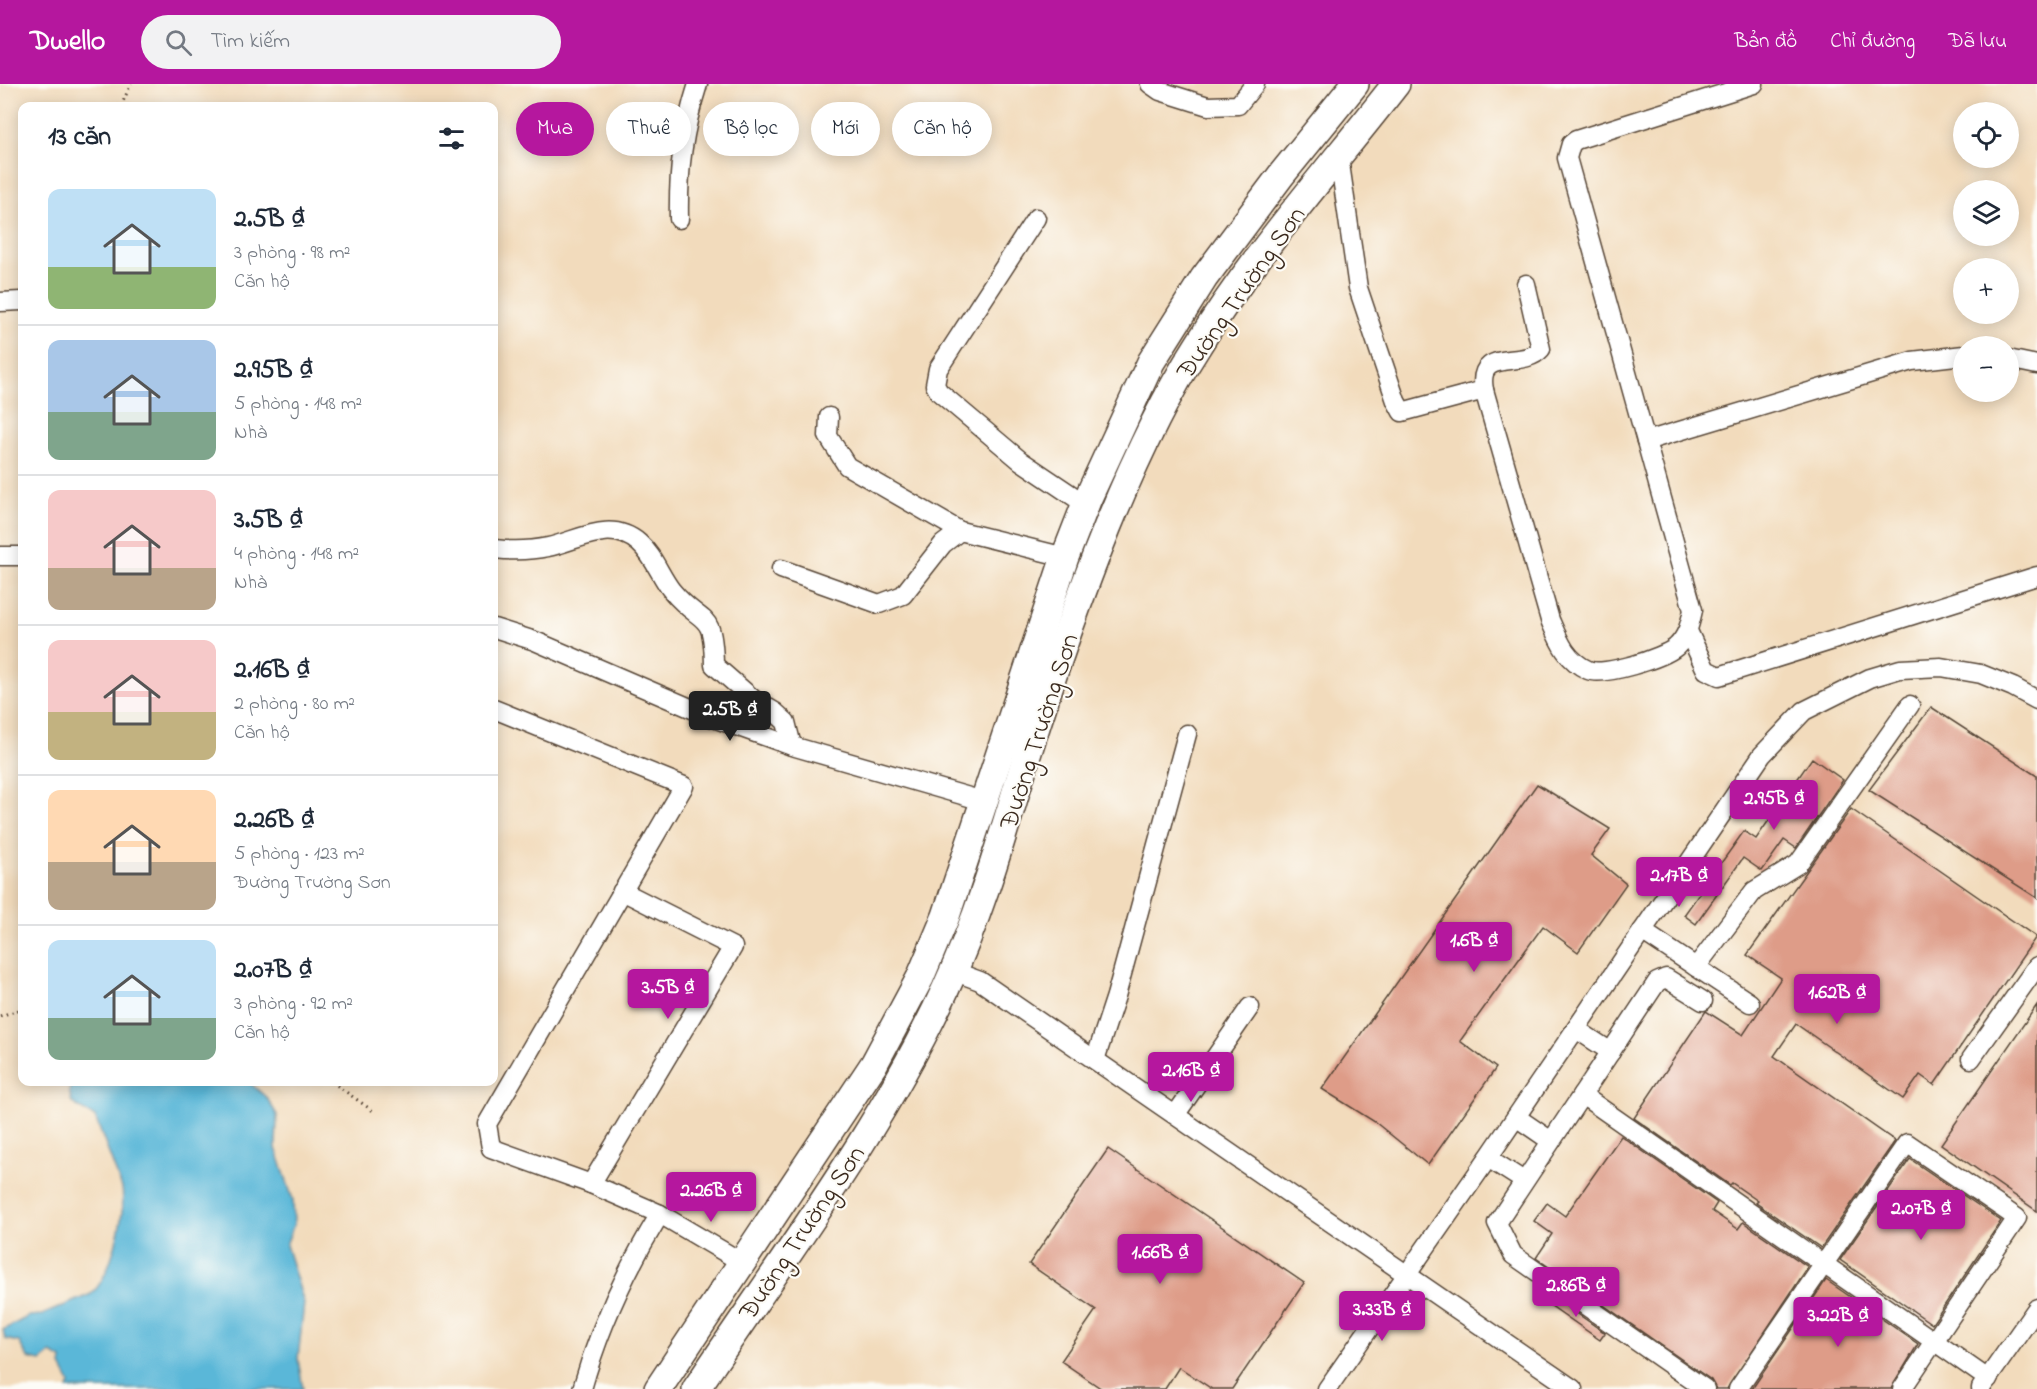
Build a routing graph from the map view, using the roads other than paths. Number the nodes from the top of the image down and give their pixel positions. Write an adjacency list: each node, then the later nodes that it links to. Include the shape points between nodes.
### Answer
1 (698, 84): 9 (street, via 686,122 678,171)
2 (1150, 84): 3 (street, via 1208,106 1238,105)
3 (1255, 84)
4 (1355, 84): 19 (highway, Đường Trường Sơn, via 1282,174 1179,315 1132,401)
5 (1396, 84): 7 (highway, Đường Trường Sơn)
6 (1754, 84): 18 (street, via 1576,140 1568,151)
7 (1339, 157): 16 (street, via 1358,288 1402,412); 39 (highway, Đường Trường Sơn, via 1269,245 1195,349 1132,473 1107,530 1036,729 977,917)
8 (1036, 218): 19 (street, via 938,369 934,385 1021,461)
9 (679, 219)
10 (1526, 284): 16 (street, via 1542,349 1515,361 1491,364 1483,377)
11 (0, 302): 12 (street)
12 (18, 302)
13 (1953, 356): 18 (street, via 1912,361)
14 (2019, 362): 15 (street)
15 (2037, 366)
16 (1484, 390): 28 (street, via 1561,648 1590,671 1620,668 1676,647)
17 (829, 417): 20 (street, via 828,436 846,466)
18 (1646, 441): 28 (street, via 1693,610)
19 (1086, 504): 24 (highway, Đường Trường Sơn)
20 (960, 531): 24 (street); 25 (street, via 943,544 903,595 879,604)
21 (498, 549): 33 (street, via 536,549 604,531 637,541 672,591 706,619 711,628 714,665 786,722)
22 (0, 556): 23 (street)
23 (18, 556)
24 (1065, 557): 34 (highway, Đường Trường Sơn)
25 (781, 568)
26 (2037, 576): 28 (street, via 1719,676 1706,670)
27 (498, 629): 33 (street)
28 (1688, 631)
29 (2037, 700): 36 (street, via 1981,674 1941,667 1900,669 1861,682 1804,711 1762,755)
30 (1910, 705): 38 (street, via 1798,864 1754,891)
31 (498, 711): 35 (street, via 684,786)
32 (1187, 734): 46 (street)
33 (792, 746): 34 (street)
34 (983, 801): 55 (highway, Đường Trường Sơn, via 946,916 898,1022)
35 (622, 891): 53 (street, via 487,1124 491,1148); 53 (street, via 733,946)
36 (1642, 931): 38 (street); 43 (street)
37 (2037, 966): 45 (street)
38 (1696, 967): 41 (street)
39 (953, 971): 46 (street, via 980,981); 63 (highway, Đường Trường Sơn, via 903,1074 860,1147)
40 (1703, 1001): 44 (street, via 1666,978 1658,982)
41 (1750, 1003)
42 (1250, 1007): 48 (street)
43 (1576, 1029): 44 (street); 49 (street)
44 (1611, 1052): 47 (street)
45 (1971, 1059)
46 (1095, 1060): 48 (street)
47 (1582, 1095): 50 (street); 56 (street)
48 (1176, 1114): 57 (street)
49 (1516, 1117): 50 (street); 51 (street)
50 (1551, 1141): 52 (street)
51 (1488, 1158): 52 (street); 57 (street)
52 (1524, 1181): 66 (street, via 1497,1223 1513,1255)
53 (591, 1184): 54 (street)
54 (660, 1214): 55 (street); 61 (street, via 592,1353)
55 (743, 1263): 62 (highway, Đường Trường Sơn)
56 (1824, 1264): 59 (street); 59 (street, via 1906,1143 2017,1218); 67 (street)
57 (1408, 1274): 64 (street); 65 (street)
58 (2037, 1308): 60 (street)
59 (1934, 1342): 60 (street); 68 (street)
60 (1984, 1384)
61 (582, 1389)
62 (658, 1389)
63 (696, 1389)
64 (1327, 1389)
65 (1573, 1389)
66 (1705, 1389)
67 (1738, 1389)
68 (1902, 1389)

